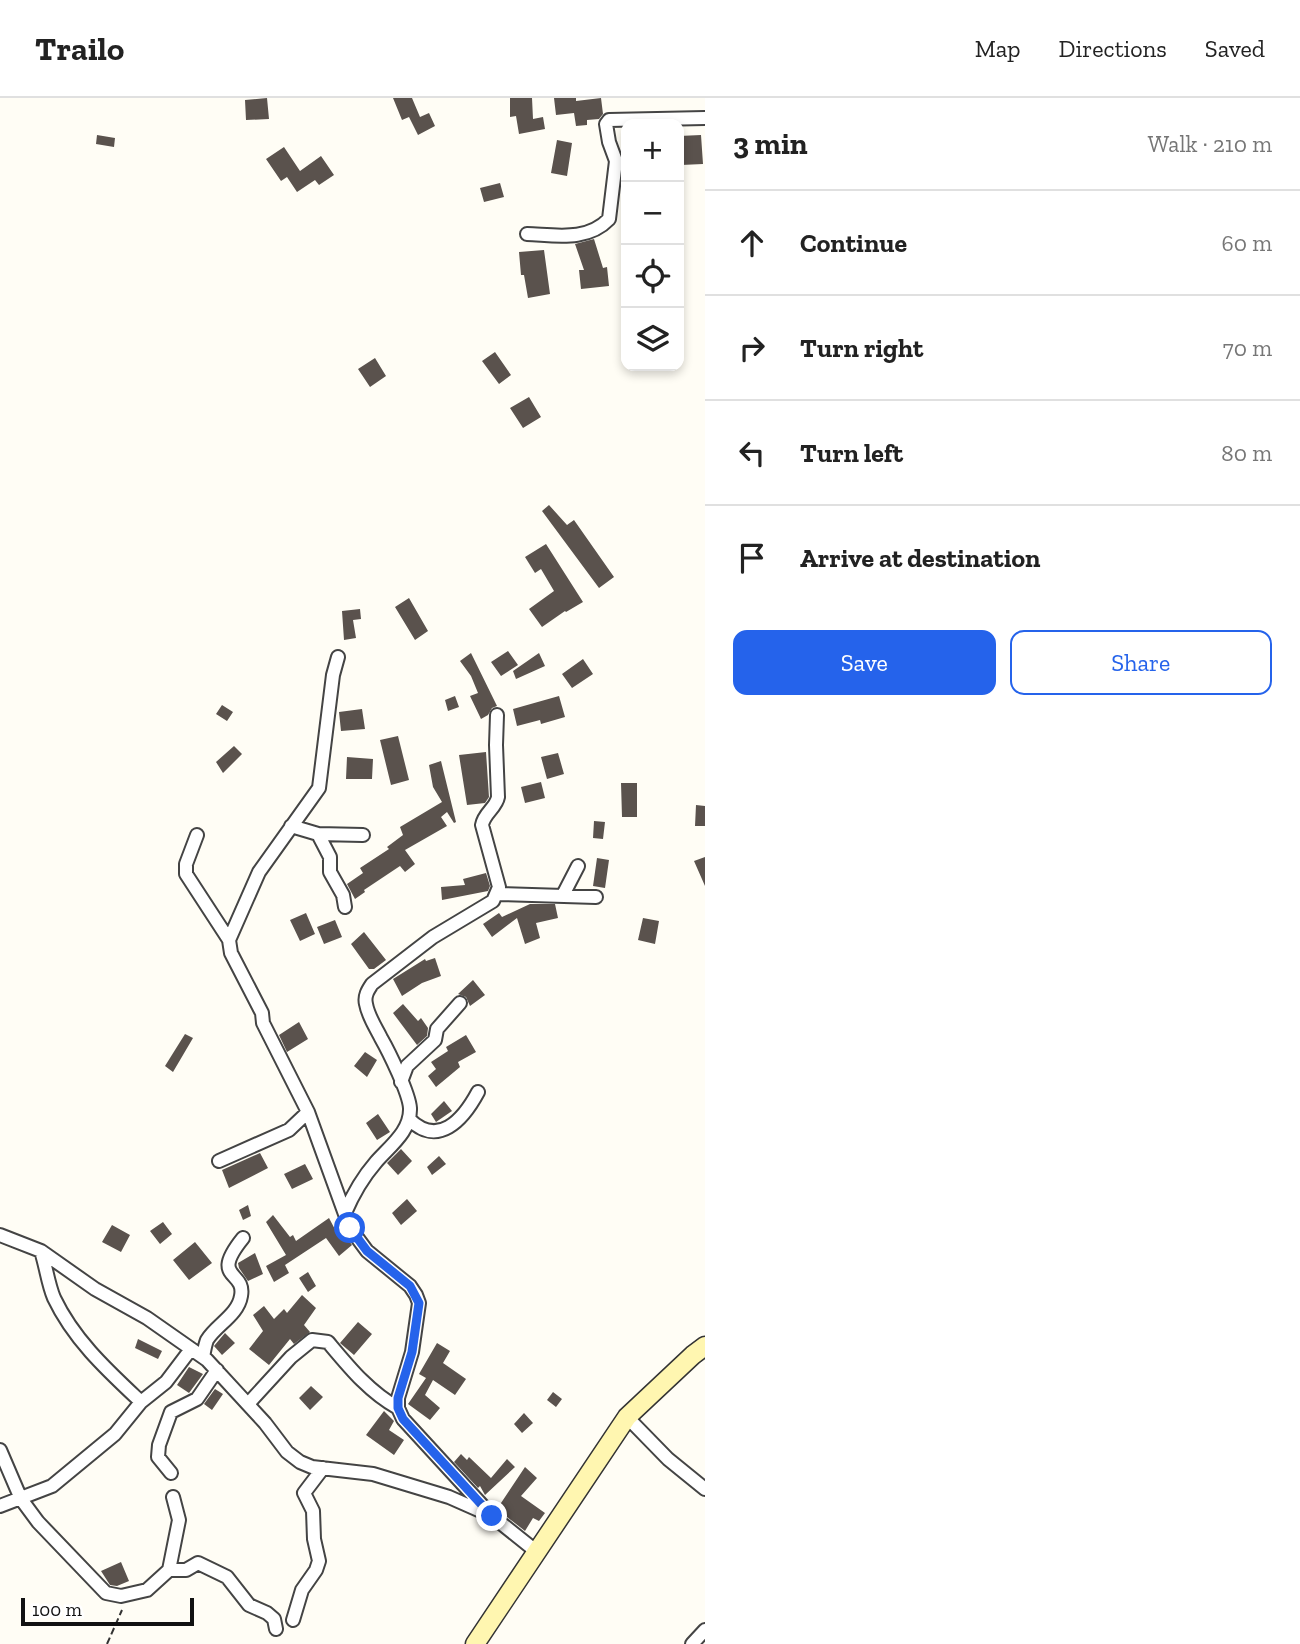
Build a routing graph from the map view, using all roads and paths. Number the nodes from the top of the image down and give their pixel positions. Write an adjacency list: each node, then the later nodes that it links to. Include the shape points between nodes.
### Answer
1 (705, 118): 2 (street, via 609,120 609,142 616,161 609,219 587,234)
2 (527, 234)
3 (338, 657): 5 (street, via 320,788)
4 (498, 715): 10 (street, via 498,797 482,825)
5 (291, 826): 6 (street); 14 (street, via 259,872)
6 (318, 834): 8 (street); 13 (street)
7 (197, 835): 14 (street, via 186,874)
8 (363, 835)
9 (578, 866): 11 (street)
10 (498, 894): 11 (street); 16 (street, via 422,945 367,992 371,1019)
11 (563, 895): 12 (street)
12 (596, 897)
13 (345, 907)
14 (229, 940): 18 (street, via 263,1023)
15 (460, 1003): 16 (street, via 437,1029 435,1040 407,1066)
16 (401, 1082): 19 (street, via 410,1106)
17 (478, 1093): 19 (street, via 440,1132 428,1132)
18 (309, 1112): 20 (street, via 289,1130); 21 (street)
19 (409, 1119): 21 (street, via 360,1184)
20 (219, 1161)
21 (345, 1213): 31 (street, via 367,1251 410,1286 419,1303)
22 (0, 1235): 24 (street)
23 (243, 1238): 27 (street, via 227,1265 242,1296 207,1341)
24 (41, 1251): 26 (street); 29 (street, via 53,1295 67,1322 101,1365)
25 (705, 1346): 32 (main road)
26 (191, 1349): 27 (street); 29 (street, via 166,1382)
27 (203, 1357): 28 (street)
28 (217, 1370): 30 (street); 35 (street, via 197,1399 171,1412 166,1421 158,1457)
29 (141, 1402): 38 (street, via 115,1434 52,1486)
30 (248, 1405): 31 (street, via 312,1340 328,1342 357,1377); 34 (street, via 300,1462)
31 (398, 1408): 40 (street, via 416,1435)
32 (627, 1417): 36 (street); 41 (main road)
33 (0, 1450): 38 (street)
34 (323, 1468): 40 (street, via 373,1475 449,1497); 44 (street, via 304,1493 313,1511 319,1561 302,1590)
35 (171, 1473)
36 (705, 1489)
37 (173, 1497): 42 (street, via 179,1520)
38 (21, 1499): 39 (street); 43 (street, via 106,1593)
39 (0, 1506)
40 (492, 1516): 41 (street)
41 (537, 1552): 48 (main road)
42 (169, 1570): 43 (street, via 147,1590); 45 (street, via 186,1570 198,1563 227,1577 249,1605 274,1619)
43 (131, 1593): 47 (path)
44 (293, 1619)
45 (276, 1629)
46 (705, 1630): 49 (street)
47 (107, 1644)
48 (475, 1644)
49 (692, 1644)

